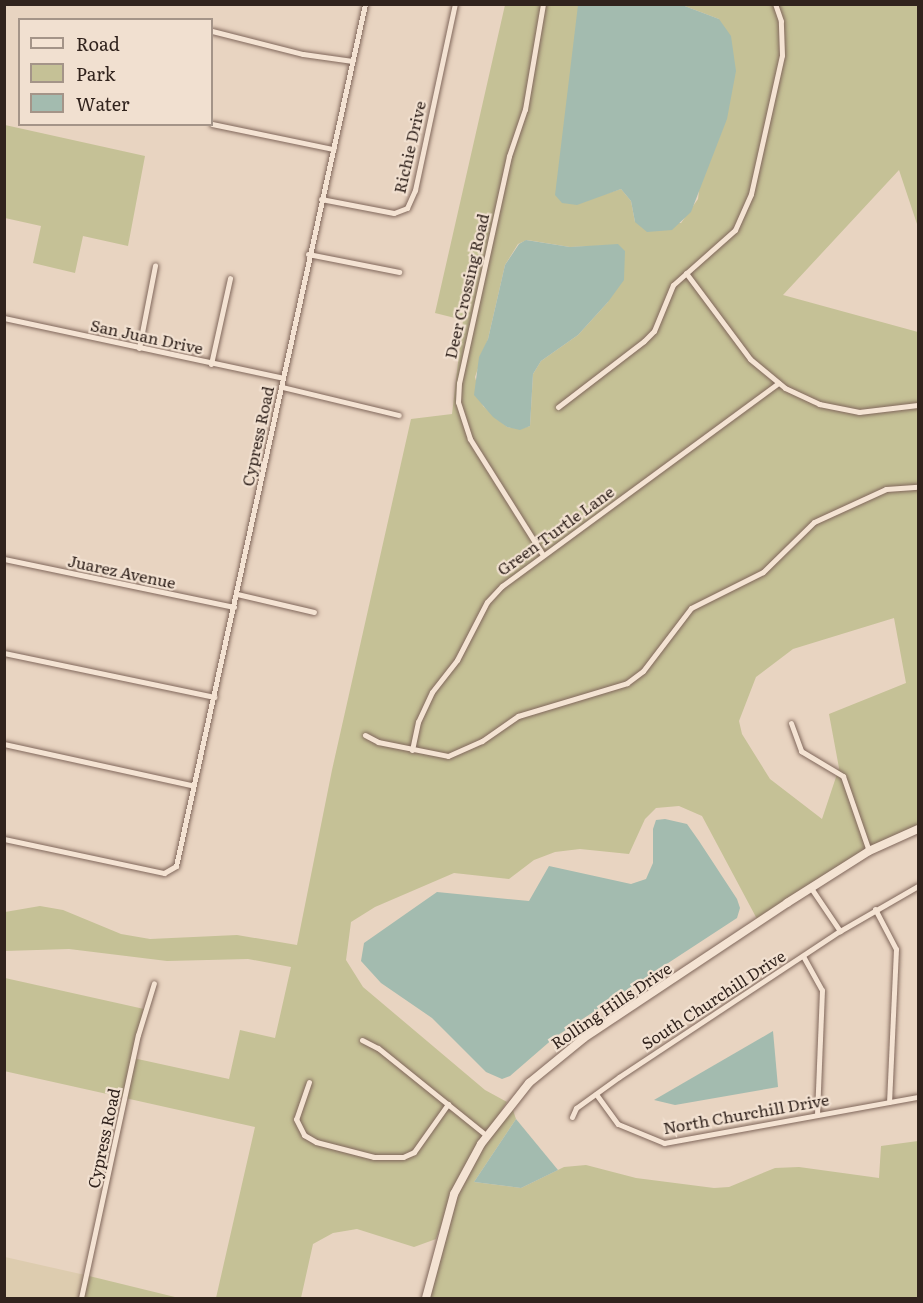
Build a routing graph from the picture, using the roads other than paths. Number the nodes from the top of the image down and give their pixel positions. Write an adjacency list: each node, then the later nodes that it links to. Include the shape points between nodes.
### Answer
1 (365, 4): 6 (street, Cypress Road)
2 (455, 4): 9 (street, Richie Drive, via 415,190 407,208 394,213)
3 (543, 4): 25 (street, Deer Crossing Road, via 525,109 509,156 458,402 470,439)
4 (775, 4): 13 (street, via 781,21 782,55 745,212 723,245)
5 (213, 31): 6 (street, via 303,54)
6 (353, 61): 8 (street, Cypress Road)
7 (213, 124): 8 (street)
8 (333, 149): 9 (street, Cypress Road)
9 (321, 200): 10 (street, Cypress Road)
10 (308, 254): 12 (street); 18 (street, Cypress Road)
11 (155, 266): 16 (street)
12 (399, 272)
13 (686, 273): 19 (street, via 750,359); 22 (street, via 670,290 654,331)
14 (230, 278): 17 (street)
15 (4, 318): 16 (street, San Juan Drive)
16 (139, 348): 17 (street, San Juan Drive)
17 (211, 364): 18 (street, San Juan Drive)
18 (283, 378): 20 (street, Cypress Road)
19 (778, 383): 21 (street, via 801,397 842,410 877,412); 25 (street, Green Turtle Lane)
20 (282, 387): 23 (street); 27 (street, Cypress Road)
21 (918, 405)
22 (558, 407)
23 (399, 415)
24 (918, 487): 35 (street, via 886,489 814,522 763,572 691,608 643,671 627,683 518,716 482,741 448,756)
25 (543, 555): 35 (street, Green Turtle Lane, via 502,586 488,602 458,660 423,709)
26 (4, 559): 28 (street, Juarez Avenue)
27 (237, 594): 28 (street, Cypress Road); 29 (street)
28 (234, 607): 31 (street, Cypress Road)
29 (314, 612)
30 (4, 653): 31 (street)
31 (214, 697): 36 (street, Cypress Road)
32 (790, 723): 39 (street, via 801,751 843,776)
33 (365, 735): 35 (street)
34 (4, 744): 36 (street)
35 (412, 750)
36 (191, 785): 38 (street, Cypress Road, via 177,861 171,871 159,873)
37 (918, 829): 39 (street, Rolling Hills Drive)
38 (4, 839)
39 (868, 851): 41 (street, Rolling Hills Drive)
40 (918, 886): 42 (street)
41 (811, 888): 43 (street); 54 (street, Rolling Hills Drive, via 555,1059 514,1099)
42 (875, 909): 43 (street, South Churchill Drive); 50 (street, via 896,949)
43 (840, 931): 44 (street, South Churchill Drive)
44 (803, 956): 48 (street, South Churchill Drive); 52 (street, via 822,990)
45 (154, 983): 55 (street, Cypress Road, via 138,1035)
46 (362, 1040): 51 (street, via 378,1048)
47 (309, 1082): 51 (street, via 297,1107 296,1119 304,1135 316,1142 374,1156 403,1157 414,1152)
48 (596, 1094): 52 (street, North Churchill Drive, via 618,1124 664,1143); 53 (street, South Churchill Drive, via 576,1108)
49 (918, 1097): 50 (street, North Churchill Drive)
50 (889, 1102): 52 (street, North Churchill Drive)
51 (448, 1104): 54 (street)
52 (817, 1115)
53 (572, 1117)
54 (487, 1136): 56 (street, Rolling Hills Drive, via 454,1194)
55 (81, 1299)
56 (426, 1299)

